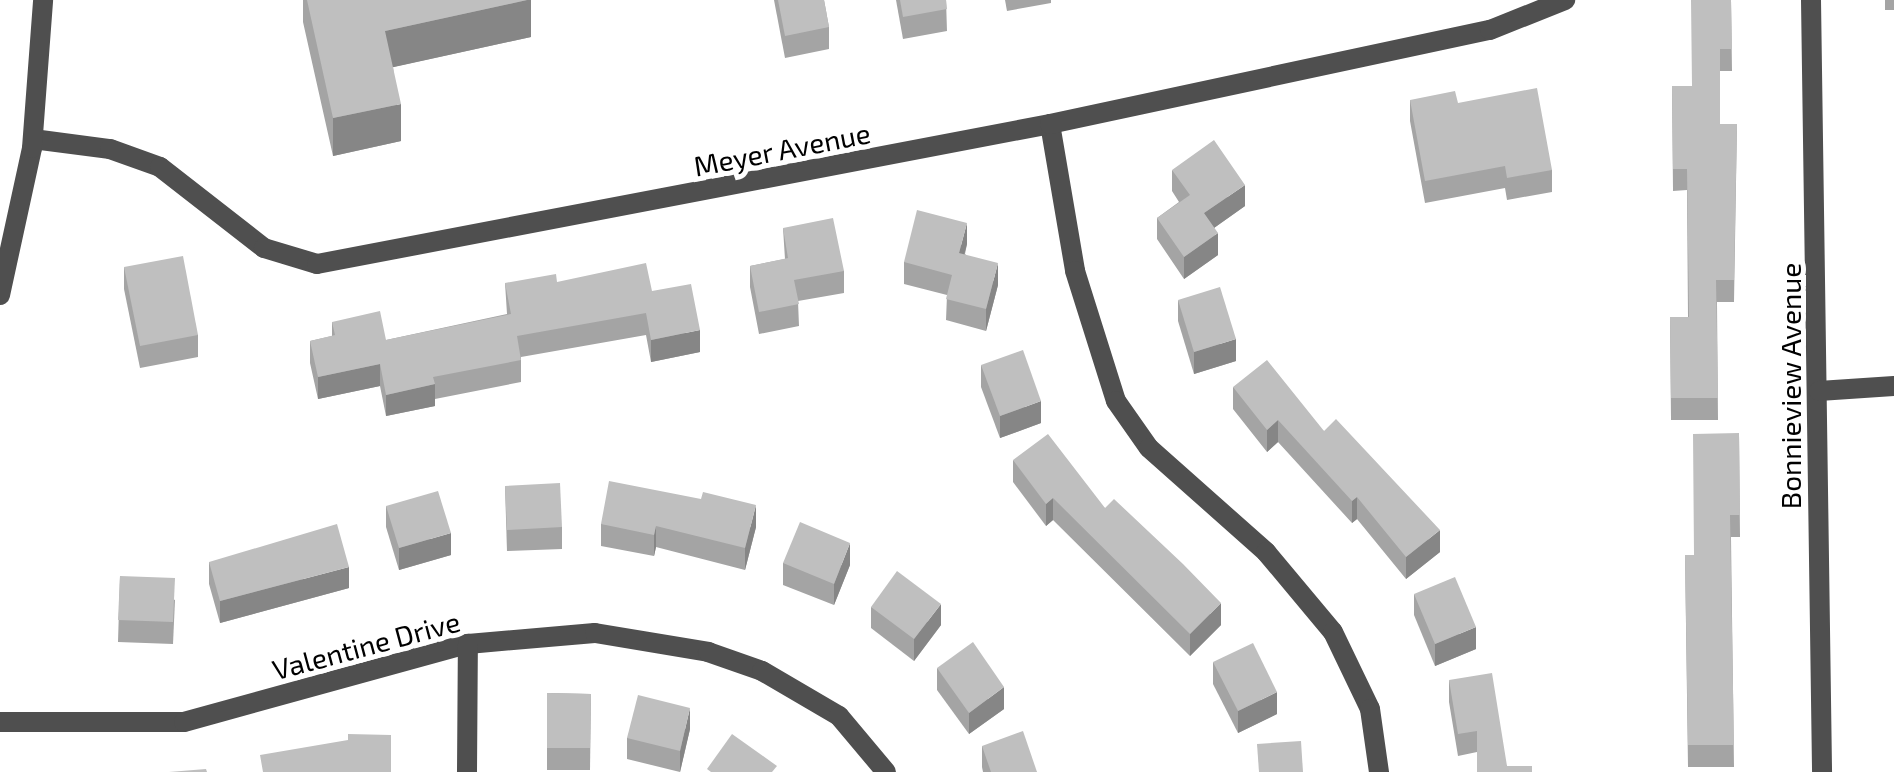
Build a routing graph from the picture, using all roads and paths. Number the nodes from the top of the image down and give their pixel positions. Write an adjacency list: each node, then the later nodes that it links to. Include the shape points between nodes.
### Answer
1 (43, 0): 5 (street)
2 (1565, 0): 4 (street, Meyer Avenue, via 1490,30)
3 (1811, 0): 8 (street, Bonnieview Avenue)
4 (1050, 124): 5 (street, Meyer Avenue, via 317,264 264,248 160,167 110,149); 13 (street, via 1075,271 1116,400 1149,448 1266,552 1333,632 1370,709)
5 (32, 139): 6 (street)
6 (0, 295)
7 (1894, 386): 8 (street)
8 (1819, 390): 14 (street, Bonnieview Avenue)
9 (468, 644): 10 (street, Valentine Drive, via 184,722); 11 (street); 12 (street, Valentine Drive, via 595,634 708,652 806,692 839,716)
10 (0, 722)
11 (467, 772)
12 (886, 772)
13 (1379, 772)
14 (1822, 772)

